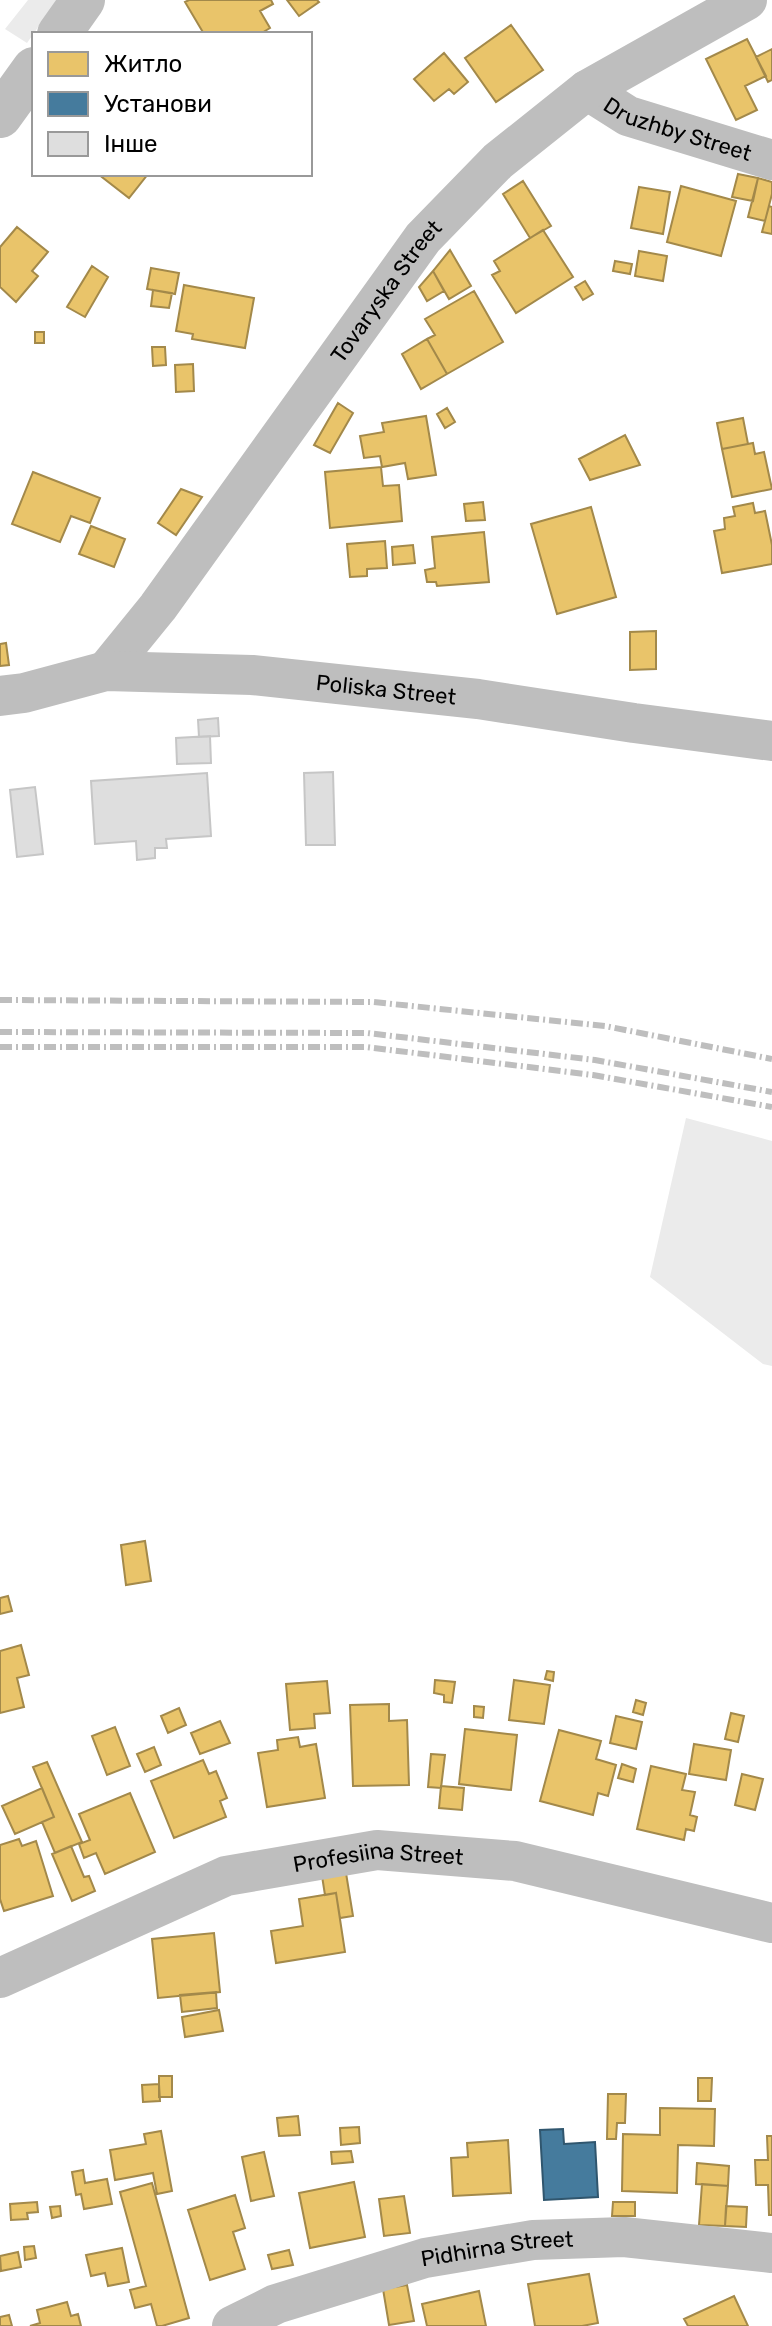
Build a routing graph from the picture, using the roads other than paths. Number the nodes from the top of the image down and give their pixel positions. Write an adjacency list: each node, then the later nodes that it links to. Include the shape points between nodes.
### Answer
1 (83, 0): 3 (street)
2 (747, 0): 5 (street, Tovaryska Street)
3 (60, 32)
4 (32, 72): 6 (street)
5 (587, 90): 7 (street, Druzhby Street, via 628,116); 8 (street, Tovaryska Street, via 498,161 423,238 158,607)
6 (0, 116)
7 (772, 160)
8 (106, 671): 9 (street, Poliska Street); 10 (street, Poliska Street, via 252,675 478,699)
9 (0, 696)
10 (772, 741)
11 (772, 1923): 12 (street, Profesiina Street, via 515,1861 377,1850 226,1876)
12 (0, 1978)
13 (772, 2253): 14 (street, Pidhirna Street, via 624,2237 533,2240 425,2258 276,2304)
14 (232, 2326)

